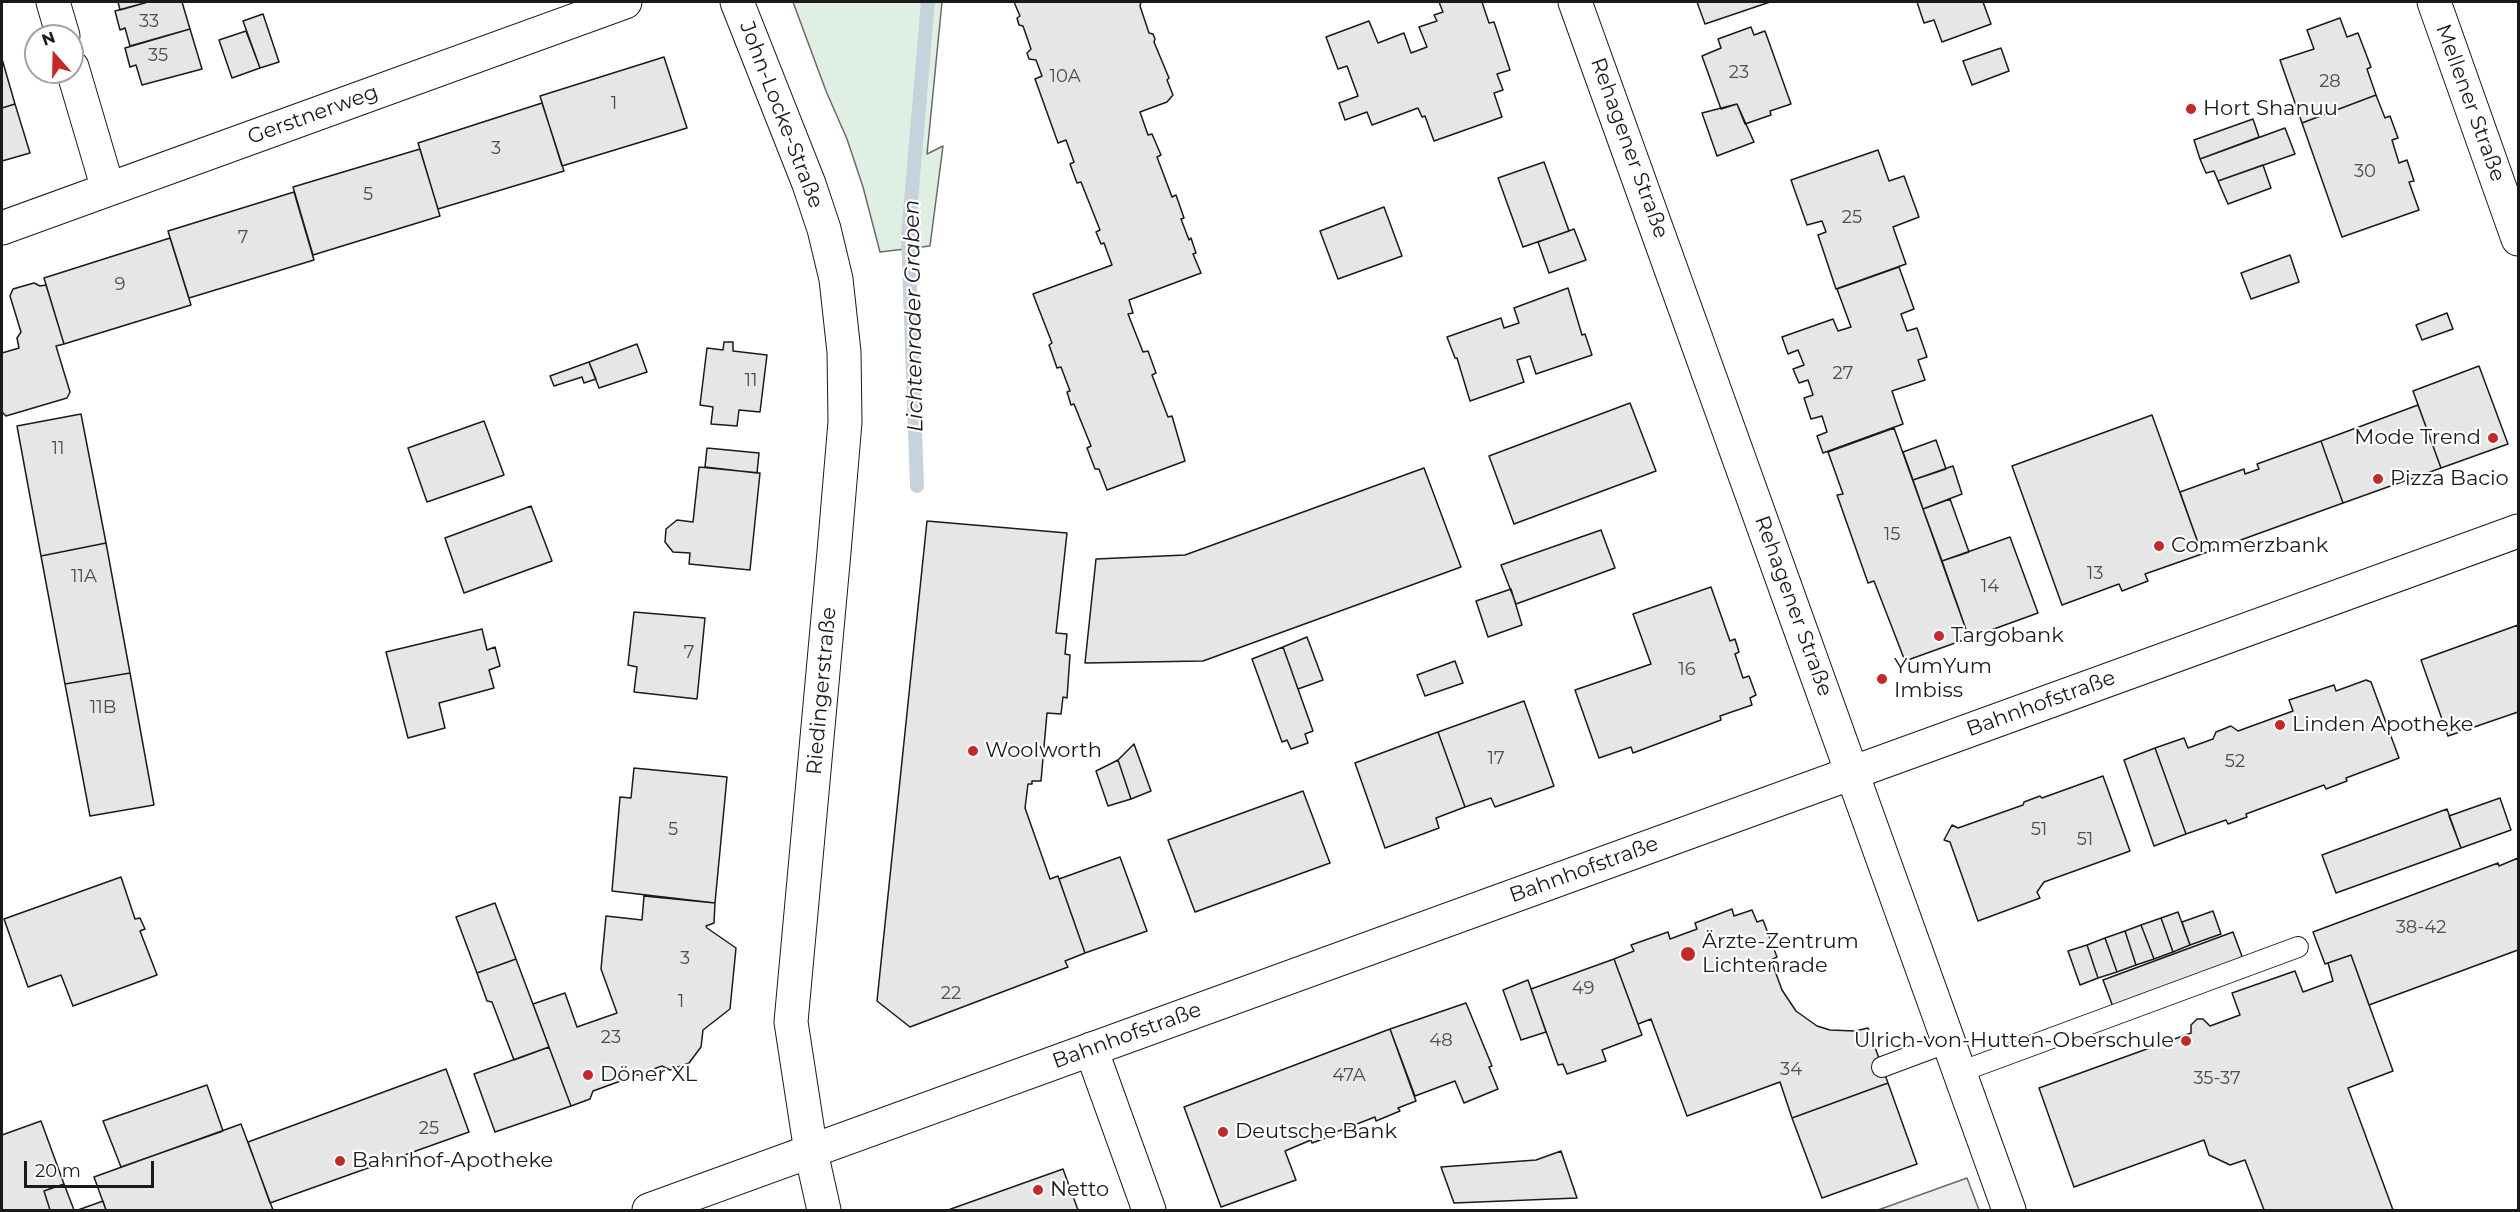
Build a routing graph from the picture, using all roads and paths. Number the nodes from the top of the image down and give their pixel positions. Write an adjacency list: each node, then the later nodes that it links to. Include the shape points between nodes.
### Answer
1 (53, 2): 6 (street)
2 (625, 2): 8 (street, Gerstnerweg)
3 (737, 2): 10 (street, John-Locke-Straße, via 810,184)
4 (1575, 2): 13 (street, Rehagener Straße)
5 (2434, 2): 11 (street, Mellener Straße)
6 (59, 24)
7 (77, 84): 8 (street)
8 (108, 189): 9 (street, Gerstnerweg)
9 (2, 228)
10 (824, 229): 18 (street, Riedingerstraße, via 836,279 844,352 845,422 791,1022)
11 (2518, 239)
12 (2518, 531): 13 (street, Bahnhofstraße)
13 (1852, 773): 15 (street, Bahnhofstraße); 16 (street, Rehagener Straße)
14 (2298, 947): 16 (lane)
15 (1091, 1049): 18 (street, Bahnhofstraße); 21 (street)
16 (1954, 1057): 17 (lane); 22 (street, Rehagener Straße)
17 (1882, 1067)
18 (811, 1152): 19 (street, Bahnhofstraße); 20 (street, Riedingerstraße)
19 (649, 1210)
20 (824, 1210)
21 (1149, 1210)
22 (2009, 1210)

